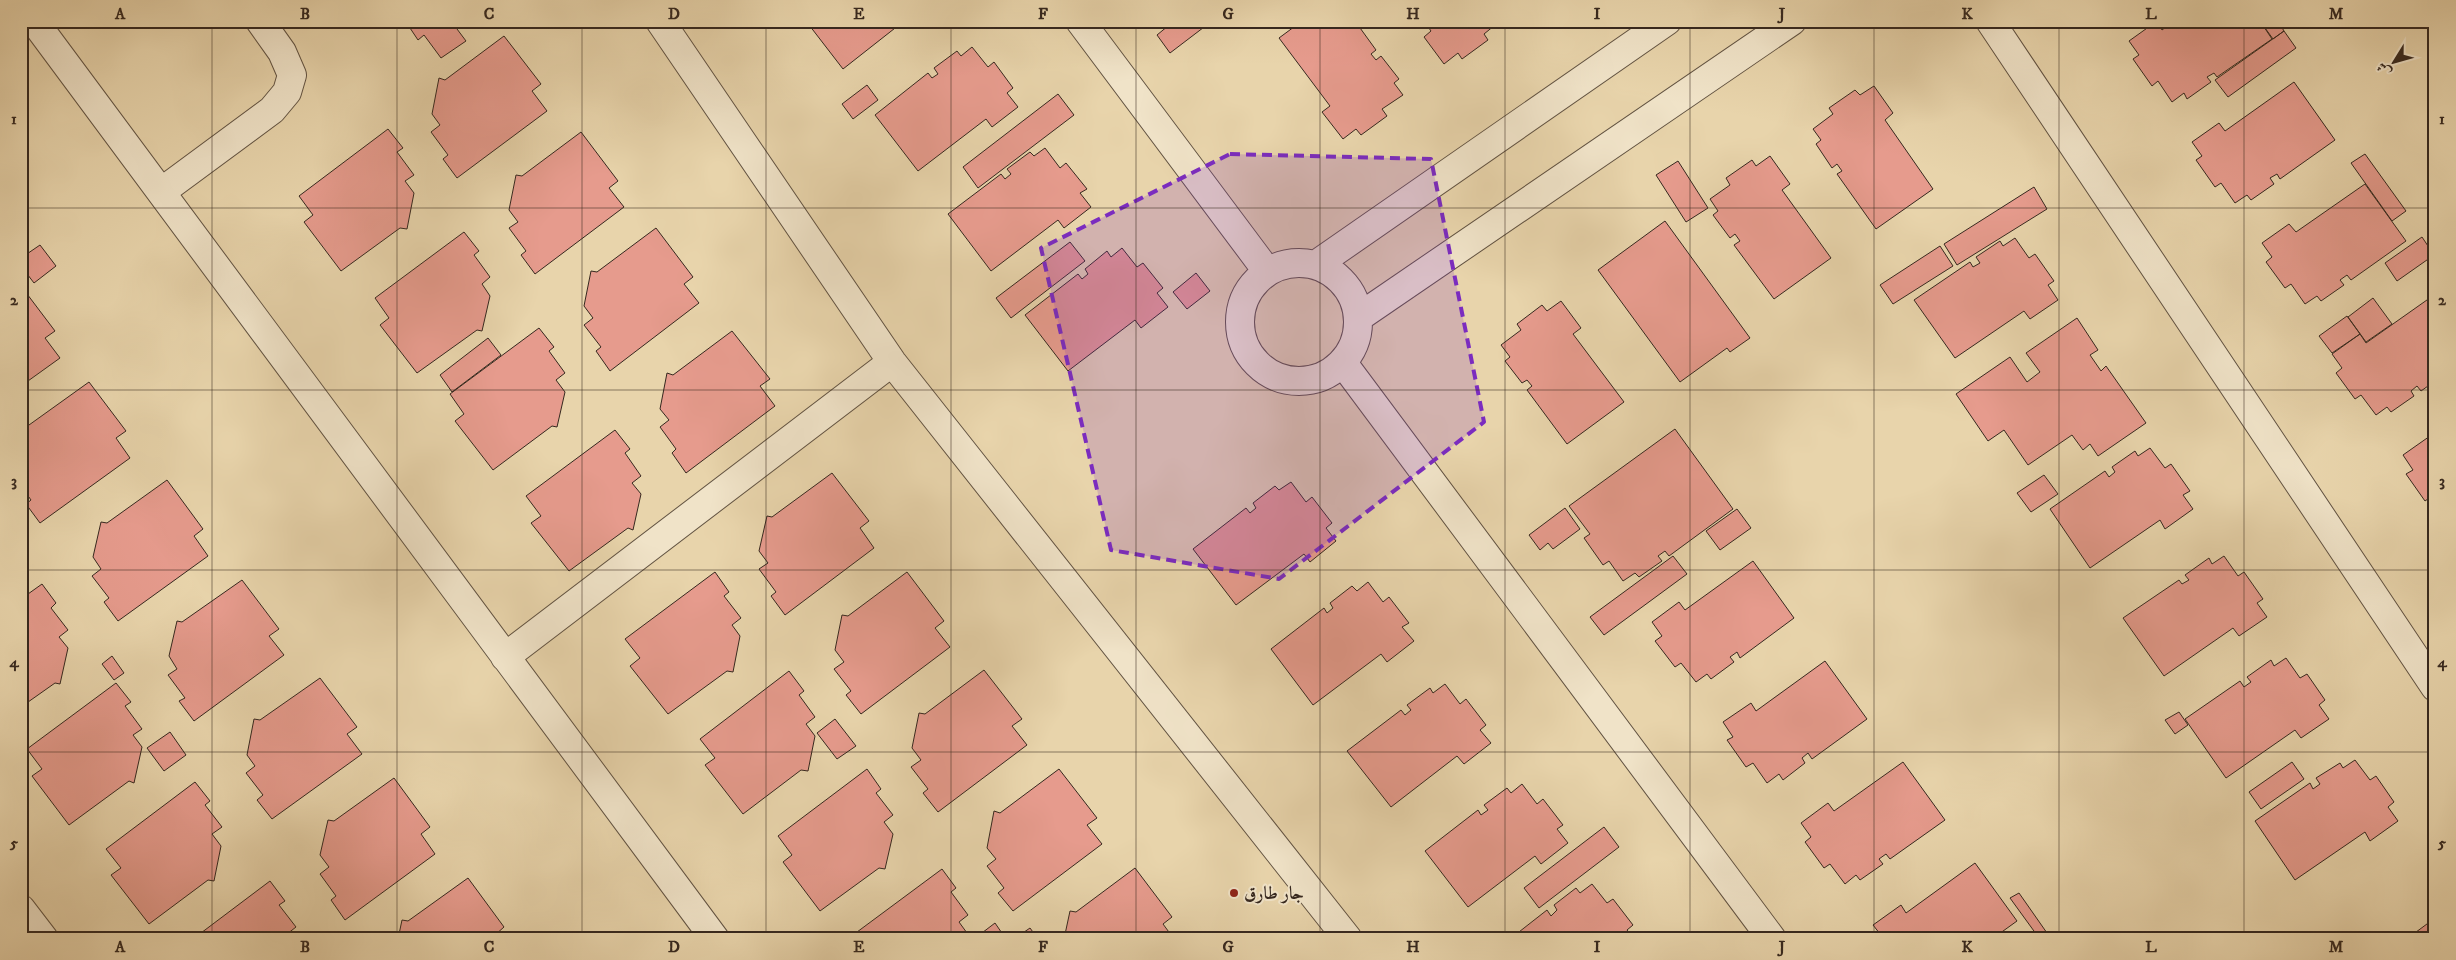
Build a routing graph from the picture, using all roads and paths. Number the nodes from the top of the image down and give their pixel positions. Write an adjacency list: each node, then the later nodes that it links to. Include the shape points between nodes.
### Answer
1 (34, 21): 8 (street)
2 (260, 21): 8 (street, via 282,52 292,75 287,92 272,110)
3 (660, 21): 12 (street)
4 (1080, 21): 10 (street)
5 (1667, 21): 9 (street)
6 (1792, 21): 11 (street)
7 (1990, 21): 15 (street)
8 (161, 192): 14 (street)
9 (1317, 264): 10 (street, via 1291,262); 11 (street, via 1337,276 1352,294)
10 (1267, 271): 13 (street, via 1249,288 1240,312 1241,337 1252,360 1272,376 1297,382 1322,377)
11 (1359, 317): 13 (street, via 1356,340)
12 (892, 362): 14 (street); 19 (street)
13 (1343, 363): 20 (street)
14 (505, 657): 18 (street)
15 (2435, 687)
16 (21, 909): 17 (street)
17 (44, 939)
18 (715, 939)
19 (1348, 939)
20 (1772, 939)

